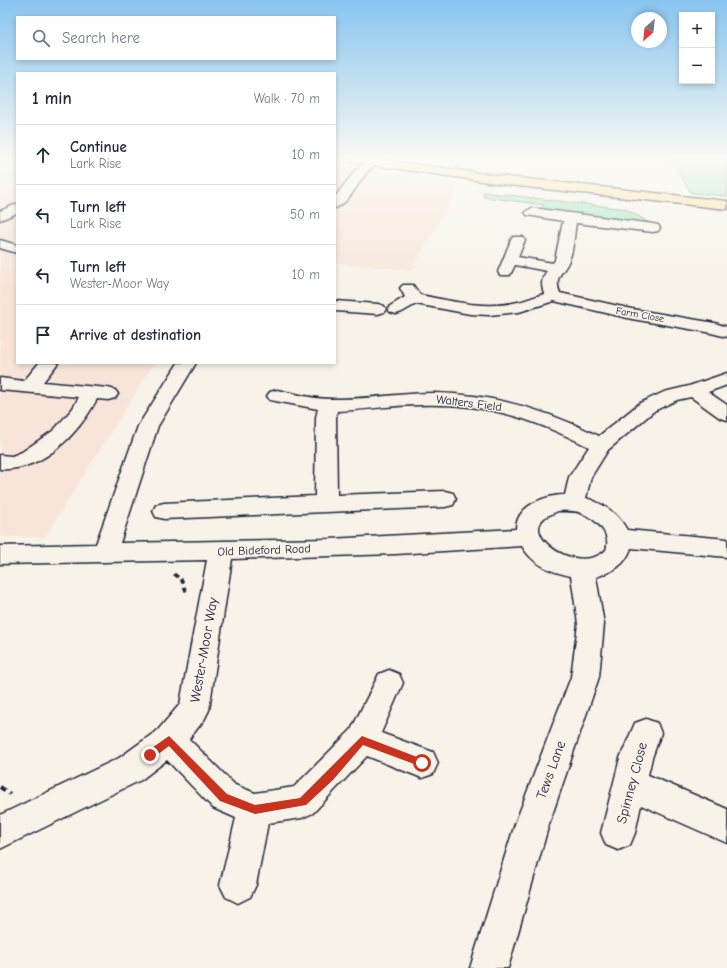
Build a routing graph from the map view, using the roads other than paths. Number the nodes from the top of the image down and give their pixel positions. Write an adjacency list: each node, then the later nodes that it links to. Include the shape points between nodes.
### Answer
1 (16, 208): 3 (street)
2 (532, 212): 4 (street)
3 (0, 216)
4 (570, 218): 5 (street); 9 (street, via 562,260)
5 (653, 228)
6 (518, 240): 9 (street, via 507,267)
7 (0, 244): 8 (street)
8 (16, 248)
9 (558, 268): 10 (street, via 550,278)
10 (553, 296): 12 (street, via 519,307 489,310 470,309 411,293); 14 (street, Farm Close)
11 (336, 306): 13 (street)
12 (396, 309)
13 (378, 310)
14 (727, 332)
15 (48, 364): 19 (street)
16 (187, 364): 34 (street, via 148,426)
17 (727, 379): 20 (street)
18 (0, 384): 19 (street)
19 (29, 387): 25 (street, via 99,393 61,435 29,457 14,463)
20 (694, 391): 23 (street); 24 (street, via 671,396 648,407)
21 (277, 396): 22 (street, Walters Field)
22 (329, 405): 24 (street, Walters Field, via 411,398 507,408 560,425); 27 (street, via 326,417)
23 (727, 414)
24 (601, 445): 28 (street, via 580,477)
25 (0, 462)
26 (444, 499): 27 (street)
27 (326, 502): 29 (street)
28 (574, 503): 30 (street, via 542,506 532,514 526,525); 31 (street, via 589,507 606,517)
29 (164, 511)
30 (528, 537): 33 (street, Old Bideford Road, via 454,544); 36 (street, via 546,558 565,566)
31 (620, 538): 32 (street); 36 (street, via 618,551 609,562 595,568)
32 (727, 548)
33 (221, 551): 34 (street, Old Bideford Road); 39 (street, Wester-Moor Way, via 194,710)
34 (105, 552): 35 (street, Old Bideford Road)
35 (0, 555)
36 (582, 569): 48 (street, Tews Lane, via 591,624 585,678 532,824)
37 (389, 683): 40 (street)
38 (646, 733): 42 (street, Spinney Close)
39 (169, 740): 43 (street, via 224,797); 45 (street, Wester-Moor Way, via 130,769)
40 (362, 740): 41 (street); 43 (street, via 302,802)
41 (422, 763)
42 (629, 783): 44 (street); 46 (street, Spinney Close)
43 (255, 809): 47 (street)
44 (727, 826)
45 (0, 832)
46 (618, 833)
47 (238, 885)
48 (489, 968)

